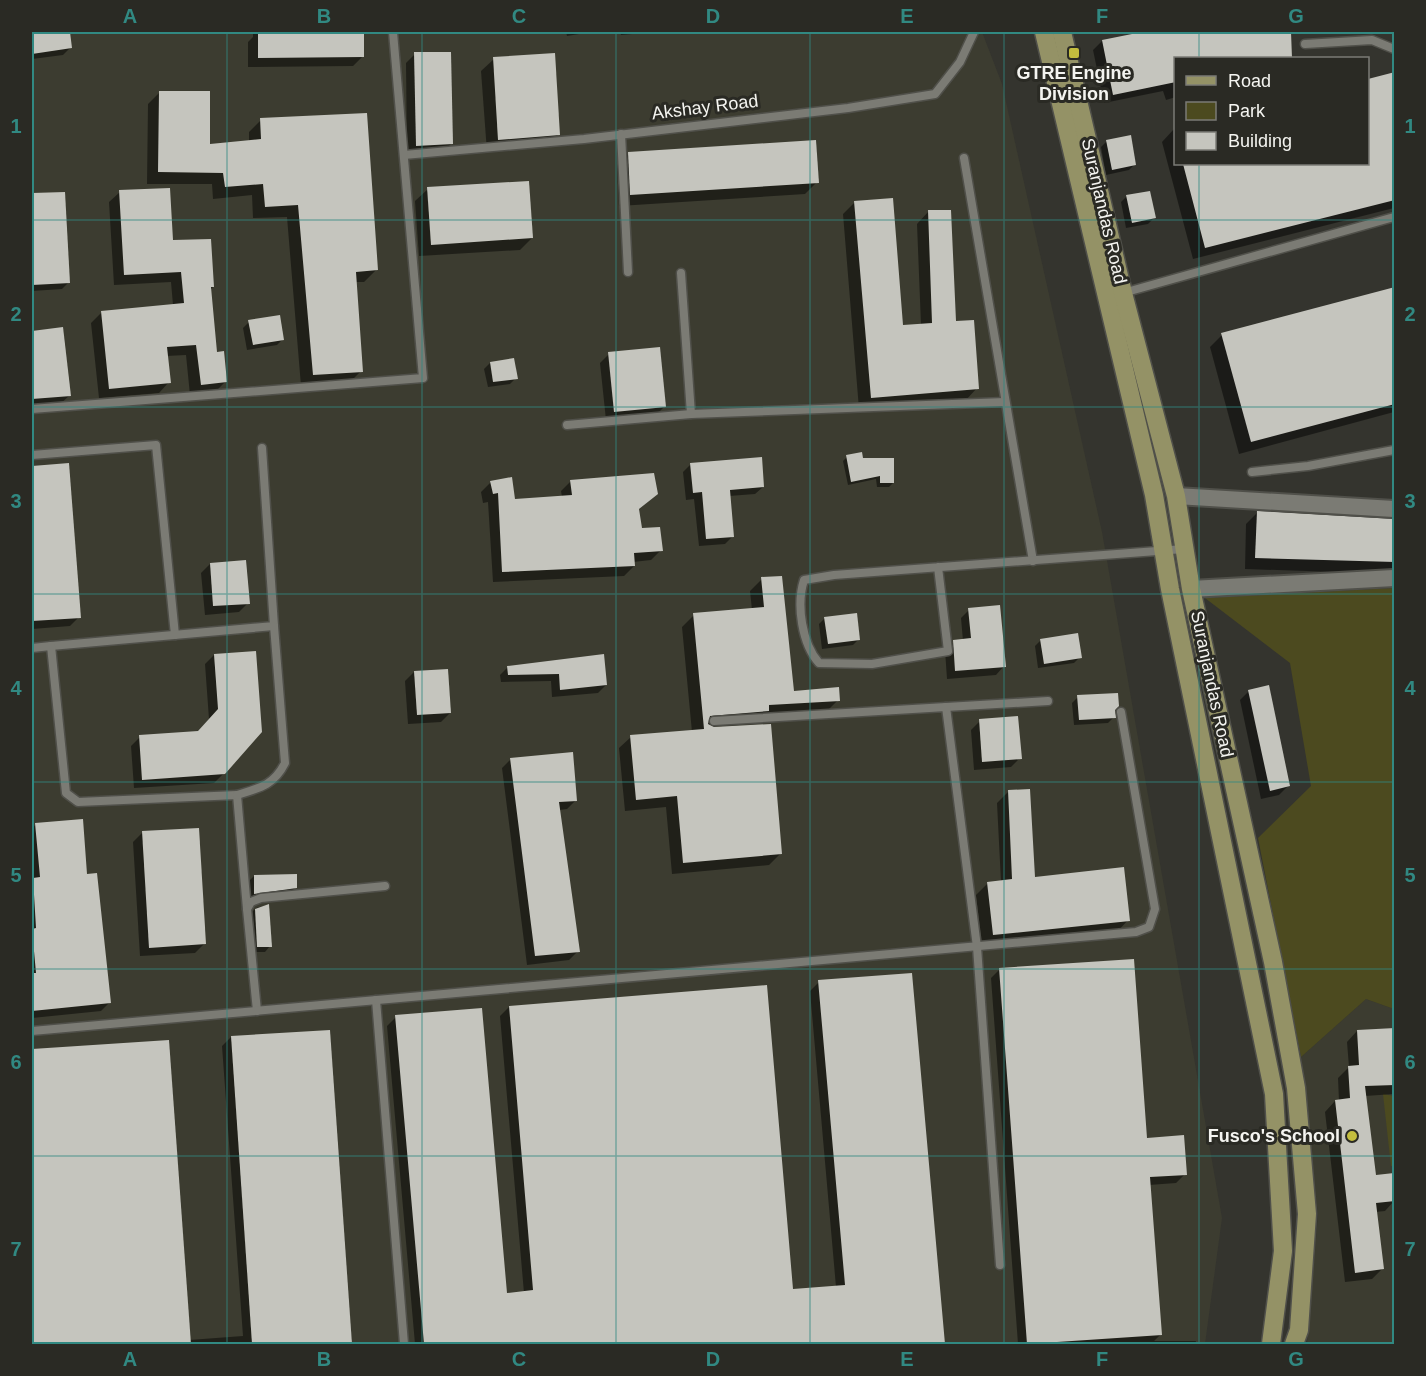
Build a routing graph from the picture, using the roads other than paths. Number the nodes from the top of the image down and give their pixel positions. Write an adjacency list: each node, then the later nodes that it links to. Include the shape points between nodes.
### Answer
1 (393, 32): 8 (lane)
2 (974, 32): 7 (lane, Akshay Road, via 964,56 935,94)
3 (1044, 32): 25 (main road, Suranjandas Road)
4 (1062, 32): 13 (main road, Suranjandas Road)
5 (1305, 44): 6 (lane, via 1372,40)
6 (1395, 49)
7 (621, 134): 8 (lane, Akshay Road); 11 (lane)
8 (404, 155): 15 (lane, via 423,378)
9 (964, 158): 14 (lane)
10 (1395, 217): 13 (lane)
11 (628, 272)
12 (681, 273): 16 (lane)
13 (1123, 293): 22 (main road, Suranjandas Road)
14 (1005, 402): 16 (lane); 26 (lane)
15 (32, 410)
16 (691, 414): 17 (lane)
17 (567, 425)
18 (262, 448): 30 (lane)
19 (1395, 450): 21 (lane)
20 (32, 455): 31 (lane, via 156,445)
21 (1252, 472)
22 (1176, 496): 23 (street); 24 (main road, Suranjandas Road)
23 (1395, 509)
24 (1184, 549): 25 (lane); 29 (main road, Suranjandas Road)
25 (1164, 551): 26 (lane); 47 (main road, Suranjandas Road, via 1274,1094 1283,1251)
26 (1033, 561): 27 (lane)
27 (938, 567): 27 (lane, via 804,580 799,595 809,651 819,663 872,664 948,651)
28 (1395, 578): 29 (street)
29 (1191, 589): 48 (main road, Suranjandas Road, via 1273,962 1296,1088 1307,1214 1299,1330)
30 (274, 626): 31 (lane); 38 (lane, via 285,763 268,786)
31 (175, 635): 32 (lane)
32 (51, 646): 33 (lane); 38 (lane, via 66,793 78,802)
33 (32, 648)
34 (1048, 701): 35 (lane)
35 (946, 707): 37 (lane); 41 (lane)
36 (1121, 712): 41 (lane, via 1155,909 1153,921 1136,932)
37 (714, 721)
38 (237, 795): 40 (lane)
39 (385, 886): 40 (lane, via 261,898 251,902)
40 (247, 909): 43 (lane)
41 (977, 947): 42 (lane); 45 (lane)
42 (376, 1000): 43 (lane); 46 (lane)
43 (256, 1011): 44 (lane)
44 (32, 1031)
45 (1000, 1265)
46 (404, 1344)
47 (1271, 1344)
48 (1294, 1344)

